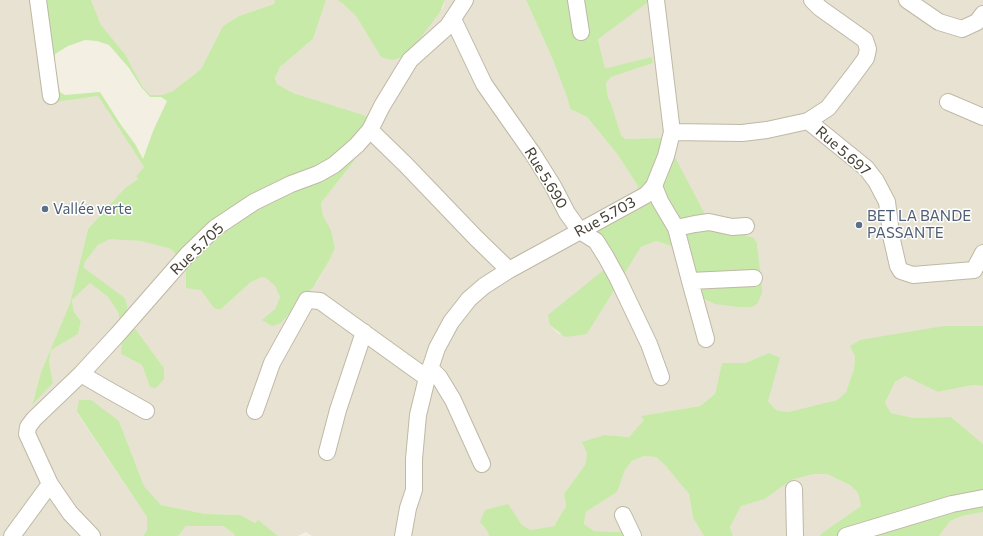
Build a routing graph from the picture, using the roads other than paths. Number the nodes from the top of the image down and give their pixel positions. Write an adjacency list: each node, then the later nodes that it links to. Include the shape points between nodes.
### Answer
1 (38, 0): 10 (street)
2 (465, 0): 8 (street, Rue 5.705)
3 (576, 0): 9 (street)
4 (656, 0): 15 (street, Rue 5.703)
5 (812, 0): 13 (street, via 865,40 868,49 866,58 828,108)
6 (907, 0): 7 (street, via 939,22 962,29 977,22)
7 (983, 14)
8 (453, 19): 14 (street, Rue 5.705, via 410,60); 19 (street, Rue 5.690, via 484,84 533,154 567,213)
9 (581, 32)
10 (51, 96)
11 (948, 102): 12 (street)
12 (983, 118)
13 (808, 121): 15 (street, Rue 5.697, via 742,133); 20 (street, Rue 5.697, via 866,168 876,181 887,202 892,240 901,271 913,275 974,270)
14 (370, 130): 21 (street); 27 (street, Rue 5.705, via 334,165 254,202 215,228 188,254)
15 (672, 132): 16 (street, Rue 5.703)
16 (654, 186): 18 (street); 19 (street, Rue 5.703, via 646,195)
17 (746, 226): 18 (street, via 732,227 709,222)
18 (676, 228): 23 (street)
19 (580, 230): 21 (street, Rue 5.703); 28 (street, Rue 5.690, via 596,241 606,257 649,344)
20 (983, 253)
21 (509, 270): 26 (street, Rue 5.703, via 469,299 451,322)
22 (754, 278): 23 (street)
23 (690, 281): 25 (street)
24 (364, 332): 26 (street); 30 (street, via 320,301 307,300 272,363); 31 (street)
25 (706, 339)
26 (428, 373): 32 (street, via 439,377 453,400); 39 (street, Rue 5.703, via 418,415 414,490)
27 (81, 374): 29 (street); 33 (street, Rue 5.705, via 28,427 27,434)
28 (661, 377)
29 (146, 411)
30 (255, 411)
31 (327, 452)
32 (482, 464)
33 (50, 484): 37 (street); 38 (street, Rue 5.705, via 70,513)
34 (794, 489): 41 (street)
35 (983, 498): 42 (street, via 952,504)
36 (622, 515): 40 (street)
37 (12, 536)
38 (92, 536)
39 (403, 536)
40 (633, 536)
41 (795, 536)
42 (846, 536)

